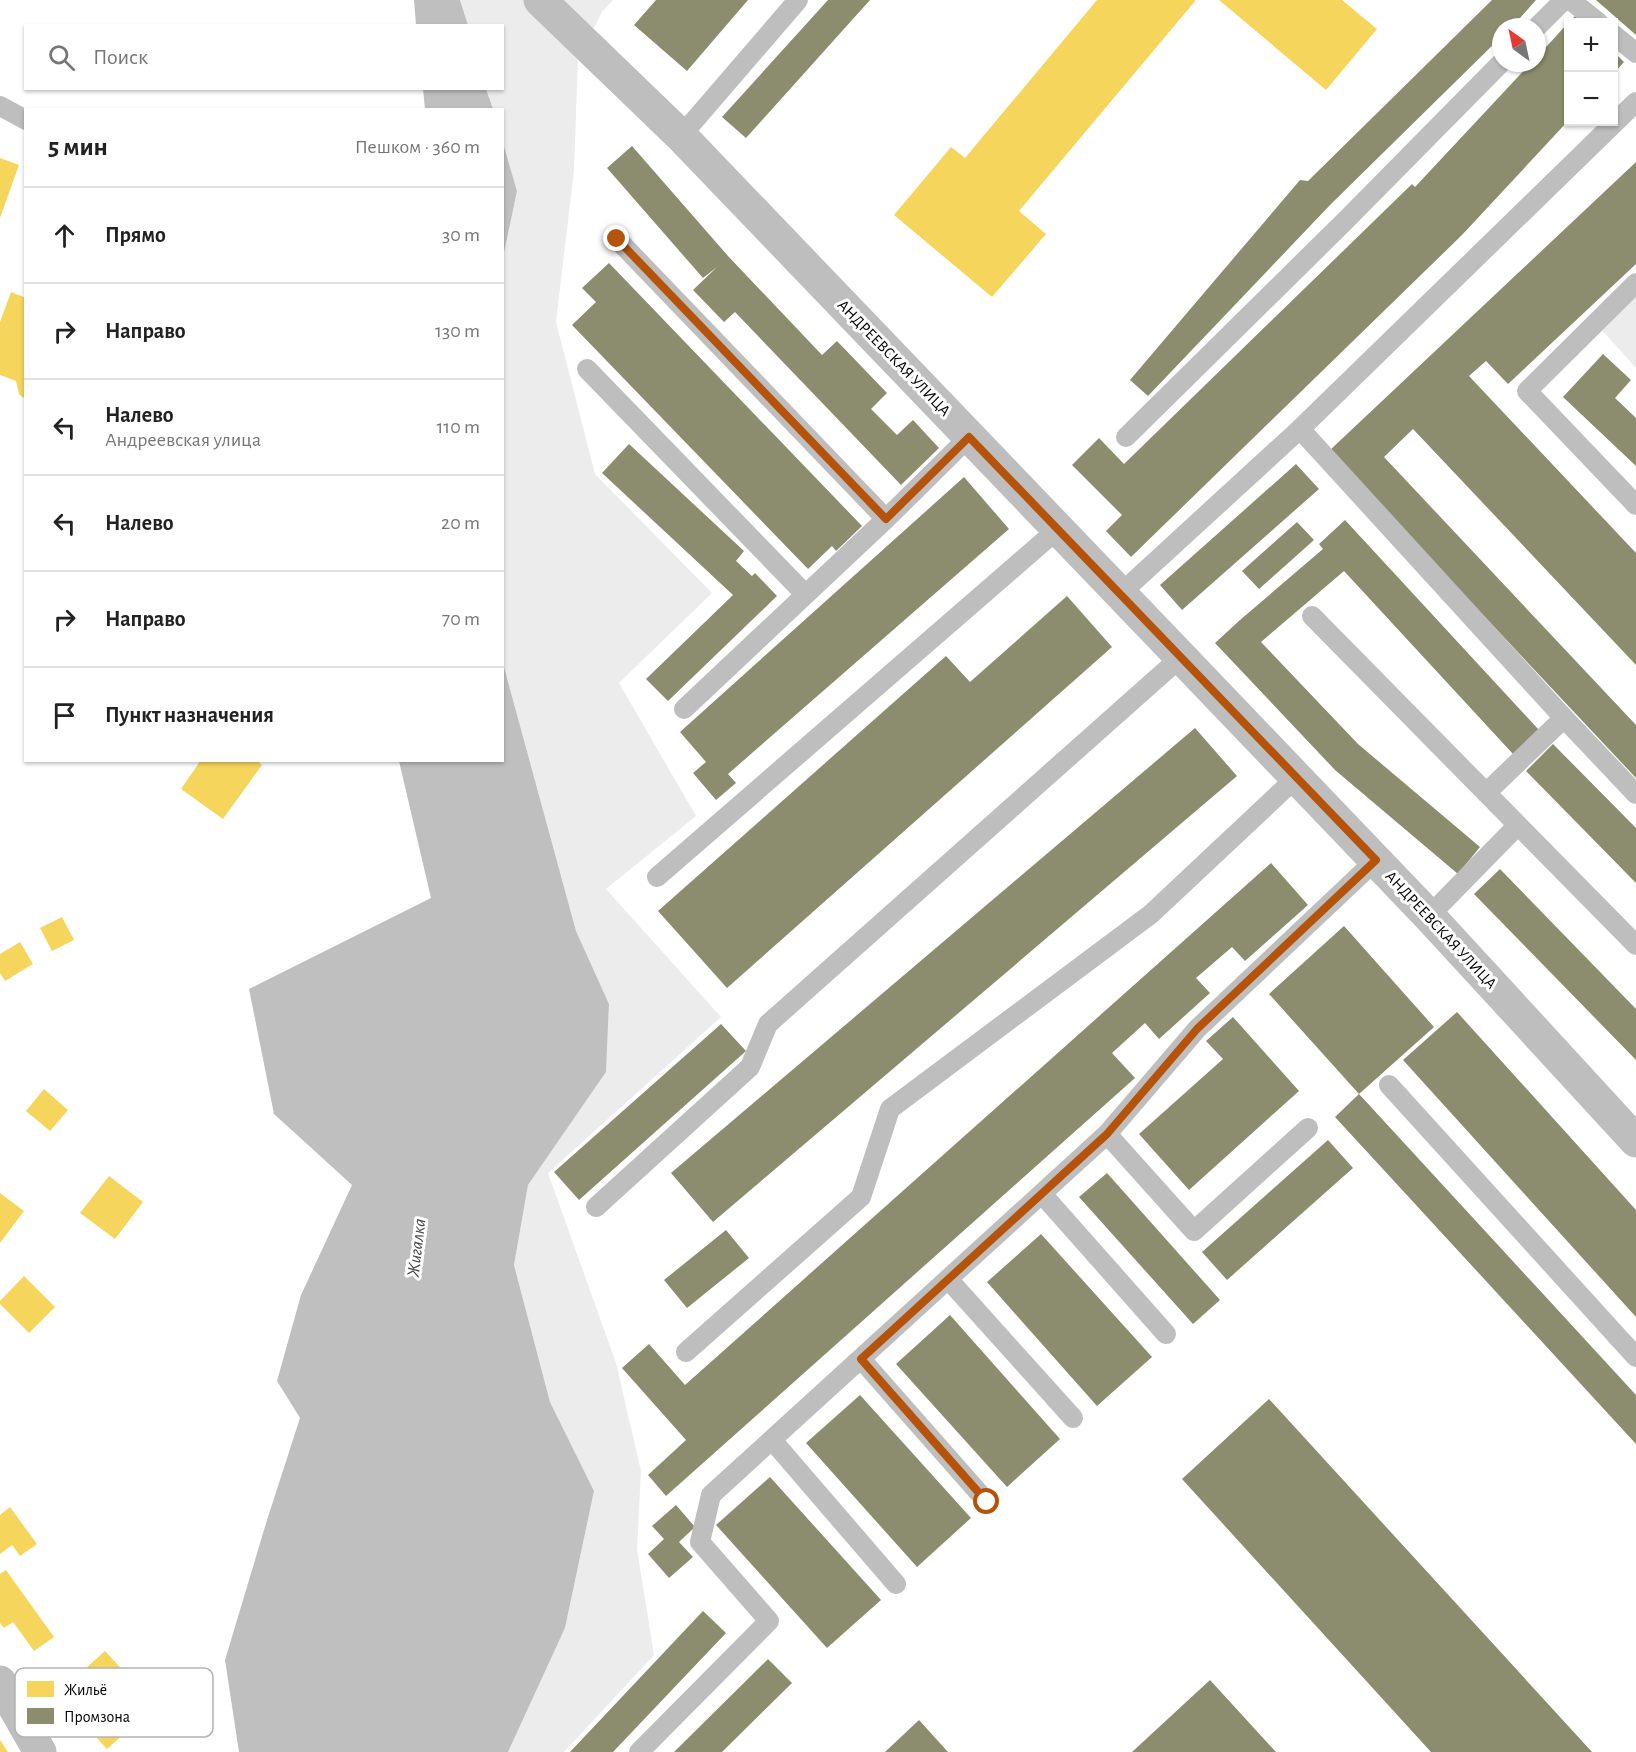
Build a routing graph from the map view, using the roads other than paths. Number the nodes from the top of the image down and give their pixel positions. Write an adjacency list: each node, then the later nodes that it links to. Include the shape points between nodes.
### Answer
1 (540, 0): 13 (street, АНДРЕЕВСКАЯ УЛИЦА)
2 (798, 0): 13 (lane)
3 (1564, 0): 5 (lane)
4 (1570, 0): 6 (lane)
5 (1546, 18)
6 (1593, 18)
7 (1618, 38): 8 (lane)
8 (1636, 53)
9 (1492, 72): 19 (lane)
10 (1636, 102): 17 (lane)
11 (0, 106): 12 (lane)
12 (24, 119)
13 (681, 136): 18 (street, АНДРЕЕВСКАЯ УЛИЦА)
14 (617, 239): 21 (lane)
15 (1636, 283): 20 (lane, via 1527,391)
16 (587, 369): 23 (lane)
17 (1300, 429): 24 (lane); 28 (lane)
18 (969, 437): 21 (lane); 22 (street, АНДРЕЕВСКАЯ УЛИЦА)
19 (1126, 437)
20 (1636, 505)
21 (886, 519): 23 (lane)
22 (1058, 529): 24 (street, АНДРЕЕВСКАЯ УЛИЦА); 34 (lane)
23 (805, 594): 27 (lane)
24 (1120, 594): 26 (street, АНДРЕЕВСКАЯ УЛИЦА)
25 (1312, 616): 30 (lane)
26 (1181, 657): 29 (street, АНДРЕЕВСКАЯ УЛИЦА); 42 (lane, via 768,1024 750,1068)
27 (684, 709)
28 (1564, 718): 30 (lane); 31 (lane)
29 (1297, 777): 33 (street, АНДРЕЕВСКАЯ УЛИЦА); 45 (lane, via 1151,914 890,1109 861,1197)
30 (1486, 793): 32 (lane)
31 (1636, 794)
32 (1518, 825): 35 (lane); 36 (lane)
33 (1376, 860): 35 (street, АНДРЕЕВСКАЯ УЛИЦА); 39 (lane, via 1197,1029)
34 (657, 877)
35 (1429, 916): 40 (street, АНДРЕЕВСКАЯ УЛИЦА)
36 (1636, 945)
37 (1389, 1085): 46 (lane)
38 (1308, 1128): 39 (lane, via 1194,1231)
39 (1107, 1134): 41 (lane)
40 (1636, 1141)
41 (1042, 1194): 43 (lane); 44 (lane)
42 (596, 1207)
43 (948, 1279): 47 (lane); 48 (lane)
44 (1166, 1334)
45 (686, 1352)
46 (1636, 1357)
47 (861, 1359): 49 (lane); 50 (lane)
48 (1073, 1418)
49 (772, 1440): 51 (lane); 56 (lane, via 711,1495 700,1542 770,1621)
50 (987, 1502)
51 (896, 1584)
52 (0, 1682): 53 (street)
53 (15, 1708)
54 (31, 1737): 55 (street)
55 (40, 1752)
56 (639, 1752)

